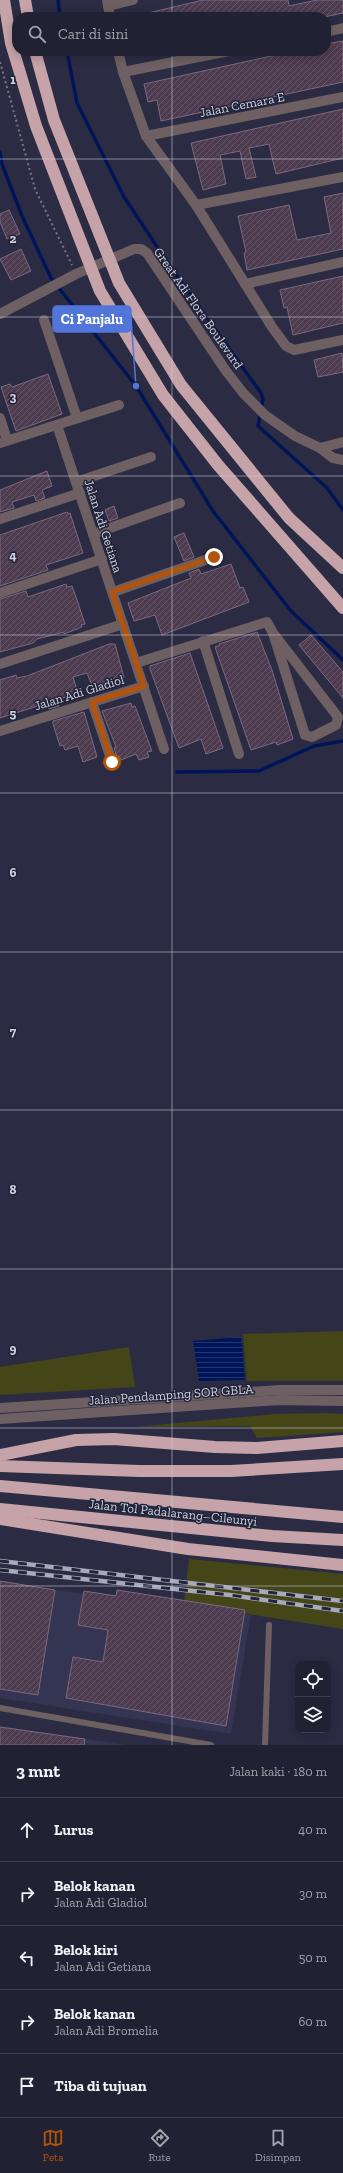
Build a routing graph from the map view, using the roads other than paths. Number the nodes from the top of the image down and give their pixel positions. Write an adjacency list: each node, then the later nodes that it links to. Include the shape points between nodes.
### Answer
1 (4, 0): 8 (highway, bridge)
2 (25, 0): 5 (highway)
3 (133, 0): 4 (street)
4 (107, 3)
5 (27, 12)
6 (343, 28): 7 (street)
7 (331, 31)
8 (12, 46)
9 (15, 56): 42 (highway, bridge, via 36,126 100,291 163,395 218,465)
10 (36, 56): 39 (highway, bridge, via 54,120 123,290 181,385 289,518)
11 (119, 56): 13 (street)
12 (204, 56): 13 (street)
13 (123, 72): 15 (street)
14 (343, 97): 15 (street, Jalan Cemara E)
15 (146, 136): 17 (street)
16 (343, 177): 17 (street)
17 (196, 205): 19 (street)
18 (343, 262): 19 (street)
19 (246, 284): 22 (street, via 272,327 290,349)
20 (0, 314): 29 (street, Great Adi Flora Boulevard, via 76,274 134,249 145,251 226,371 256,406 295,436)
21 (44, 320): 25 (street)
22 (343, 340)
23 (119, 405): 25 (street)
24 (0, 418): 27 (street)
25 (78, 418): 26 (street)
26 (57, 425): 27 (street); 32 (street, Jalan Adi Getiana)
27 (4, 441)
28 (343, 442): 29 (street)
29 (320, 448): 31 (street, Great Adi Flora Boulevard, via 333,458)
30 (151, 457): 32 (street)
31 (343, 460)
32 (76, 482): 33 (street, Jalan Adi Getiana)
33 (80, 493): 35 (street); 36 (street, Jalan Adi Getiana)
34 (180, 503): 36 (street)
35 (0, 519)
36 (93, 534): 38 (street, Jalan Adi Getiana)
37 (214, 557): 41 (street)
38 (102, 559): 40 (street); 41 (street, Jalan Adi Getiana)
39 (343, 568)
40 (0, 592)
41 (112, 592): 43 (street, Jalan Adi Getiana)
42 (343, 608)
43 (123, 624): 46 (street, Jalan Adi Getiana); 47 (street)
44 (273, 633): 44 (street, via 305,735 312,737 336,725 338,717); 45 (street, via 267,622)
45 (203, 641): 46 (street); 52 (street)
46 (136, 662): 48 (street, Jalan Adi Getiana)
47 (0, 664)
48 (144, 686): 49 (street, Jalan Adi Gladiol); 51 (street, Jalan Adi Getiana)
49 (92, 702): 50 (street, Jalan Adi Gladiol); 53 (street)
50 (0, 731)
51 (164, 749)
52 (239, 754)
53 (112, 762)
54 (343, 1390): 56 (street, Jalan Pendamping SOR GBLA, via 280,1390)
55 (343, 1401): 57 (street, Jalan Pendamping SOR GBLA, via 279,1400)
56 (0, 1408)
57 (0, 1419)
58 (343, 1442): 59 (highway, via 250,1448 114,1439 76,1440)
59 (0, 1455)
60 (343, 1464): 61 (highway, via 231,1471)
61 (0, 1466)
62 (0, 1486): 64 (highway, Jalan Tol Padalarang–Cileunyi)
63 (0, 1509): 66 (highway, Jalan Tol Padalarang–Cileunyi, via 264,1535)
64 (343, 1517)
65 (0, 1519): 67 (highway, via 188,1549)
66 (343, 1540)
67 (343, 1565)
68 (269, 1625): 71 (lane)
69 (0, 1708): 70 (lane)
70 (211, 1745)
71 (266, 1745)

